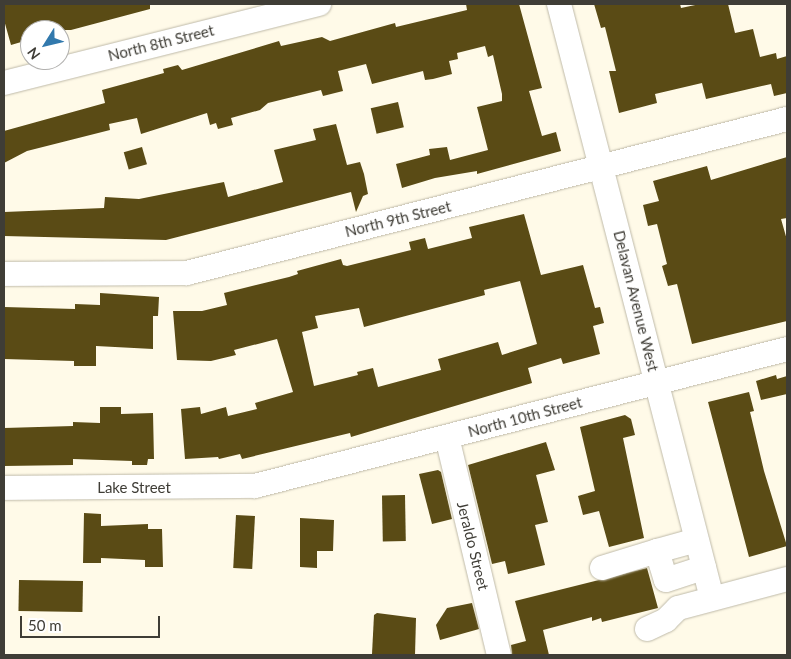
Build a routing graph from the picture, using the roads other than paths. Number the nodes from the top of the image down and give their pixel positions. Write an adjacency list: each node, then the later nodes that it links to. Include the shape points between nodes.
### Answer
1 (319, 4): 3 (street, North 8th Street)
2 (559, 4): 5 (street, Delavan Avenue West)
3 (4, 83)
4 (787, 119): 5 (street, North 9th Street)
5 (601, 166): 6 (street, North 9th Street, via 187,273); 8 (street, Delavan Avenue West)
6 (4, 274)
7 (787, 349): 8 (street, North 10th Street)
8 (656, 383): 9 (street, North 10th Street); 12 (street, Delavan Avenue West)
9 (447, 437): 10 (street, North 10th Street); 19 (street, Jeraldo Street)
10 (263, 484): 11 (street, Lake Street, via 234,488)
11 (4, 488)
12 (697, 540): 13 (street); 15 (street, Delavan Avenue West)
13 (656, 552): 14 (street); 15 (street, via 666,580)
14 (602, 568)
15 (704, 568): 17 (street, Delavan Avenue West)
16 (787, 579): 17 (street)
17 (712, 598): 18 (street, via 678,608 666,620)
18 (648, 629)
19 (499, 655)

